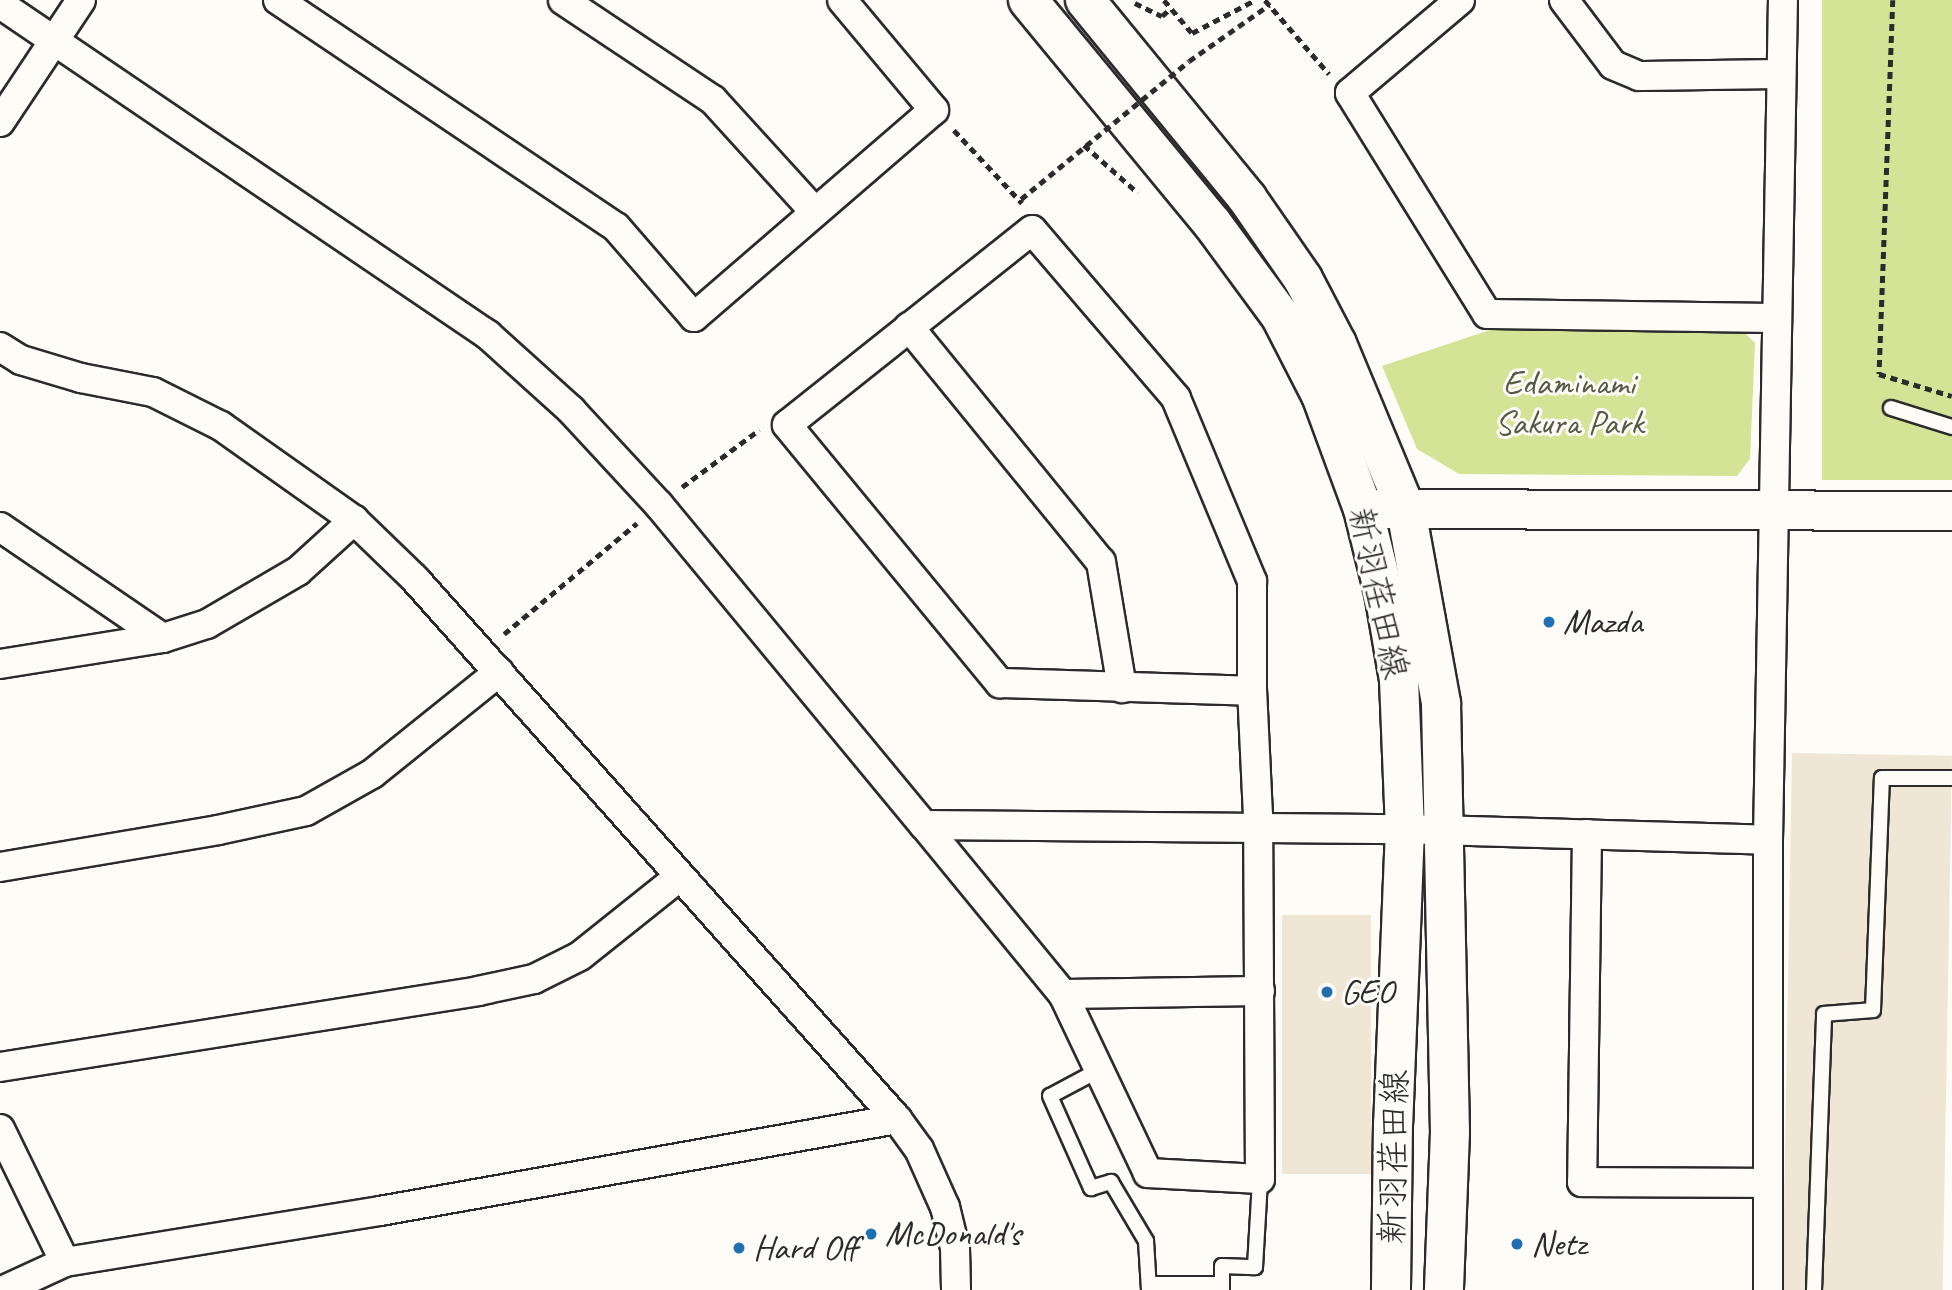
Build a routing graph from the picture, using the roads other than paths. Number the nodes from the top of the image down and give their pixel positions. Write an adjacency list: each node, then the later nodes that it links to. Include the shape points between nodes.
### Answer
1 (81, 0): 11 (street)
2 (278, 0): 14 (street, via 616,226 694,317)
3 (563, 0): 14 (street, via 713,100)
4 (842, 0): 14 (street, via 934,110)
5 (1028, 0): 20 (street, 新羽荏田線, via 1212,223 1281,317 1321,395)
6 (1085, 0): 21 (street, 新羽荏田線, via 1247,198 1303,279 1342,356)
7 (1460, 0): 15 (street, via 1350,93 1487,314)
8 (1564, 0): 12 (street, via 1613,65 1639,76)
9 (1783, 0): 12 (street)
10 (0, 4): 11 (street)
11 (54, 41): 13 (street); 32 (street, via 488,335 571,410 659,505)
12 (1781, 74): 15 (street)
13 (0, 122)
14 (815, 212)
15 (1776, 318): 23 (street)
16 (909, 327): 29 (street, via 1101,562); 29 (street, via 787,425 1000,683); 30 (street, via 1032,230 1176,398 1252,581)
17 (0, 347): 24 (street, via 21,360 81,378 152,392 221,426)
18 (1891, 408): 19 (lane)
19 (1952, 427)
20 (1363, 509): 21 (street); 34 (street, 新羽荏田線, via 1399,680)
21 (1406, 510): 23 (street); 35 (street, 新羽荏田線, via 1441,703)
22 (1952, 511): 23 (street)
23 (1774, 512): 37 (street)
24 (354, 520): 26 (street, via 298,570 262,594 207,625); 27 (street)
25 (0, 527): 26 (street)
26 (163, 638): 28 (street)
27 (491, 663): 38 (street, via 372,774 306,811); 39 (street)
28 (0, 664)
29 (1122, 688): 30 (street)
30 (1252, 691): 33 (street)
31 (1952, 778): 56 (lane, via 1882,778 1873,1010 1824,1014)
32 (924, 825): 33 (street); 41 (street)
33 (1259, 829): 34 (street); 40 (street)
34 (1405, 829): 35 (street); 53 (street, 新羽荏田線)
35 (1446, 832): 36 (street); 54 (street, 新羽荏田線, via 1450,1132)
36 (1587, 834): 37 (street); 47 (street, via 1583,1182)
37 (1768, 840): 47 (street)
38 (0, 867)
39 (680, 877): 42 (street, via 580,956 534,979); 44 (street)
40 (1260, 990): 41 (street); 46 (street)
41 (1063, 994): 43 (street)
42 (0, 1067)
43 (1099, 1070): 46 (street, via 1148,1174); 49 (lane, via 1050,1096 1091,1188 1111,1182 1146,1241)
44 (897, 1119): 48 (street); 52 (street, via 919,1149 945,1207 955,1248)
45 (0, 1129): 48 (street)
46 (1260, 1179): 50 (lane, via 1255,1267 1222,1266)
47 (1767, 1183): 55 (street)
48 (65, 1262): 51 (street)
49 (1149, 1287): 50 (lane)
50 (1222, 1287)
51 (4, 1290)
52 (956, 1290)
53 (1391, 1290)
54 (1444, 1290)
55 (1768, 1290)
56 (1814, 1290)

